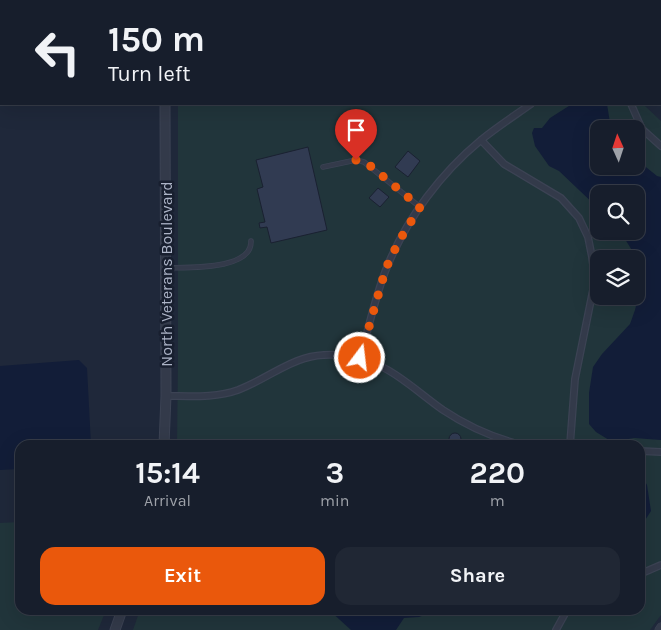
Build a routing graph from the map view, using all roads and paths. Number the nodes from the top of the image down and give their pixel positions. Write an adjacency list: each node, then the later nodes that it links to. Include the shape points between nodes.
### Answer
1 (165, 105): 9 (street, North Veterans Boulevard)
2 (530, 105): 4 (street)
3 (631, 105): 5 (street, via 642,129)
4 (481, 140): 7 (street, via 441,179); 14 (street, via 504,164 561,198 579,218 588,237 595,280 575,379)
5 (661, 146)
6 (324, 167): 7 (lane, via 351,161 364,162)
7 (420, 207): 10 (street, via 386,268)
8 (250, 241): 9 (lane, via 250,249 244,256 228,263)
9 (165, 268): 11 (street, North Veterans Boulevard)
10 (360, 358): 11 (street, via 313,356 293,361 238,390 212,396); 13 (street, via 396,374 457,419)
11 (166, 396): 12 (street, North Veterans Boulevard)
12 (164, 440)
13 (507, 440)
14 (570, 440)
15 (645, 451): 16 (street)
16 (661, 452)
17 (661, 565): 18 (street)
18 (645, 572)
19 (120, 615): 21 (street)
20 (564, 615): 22 (street)
21 (114, 630)
22 (556, 630)

